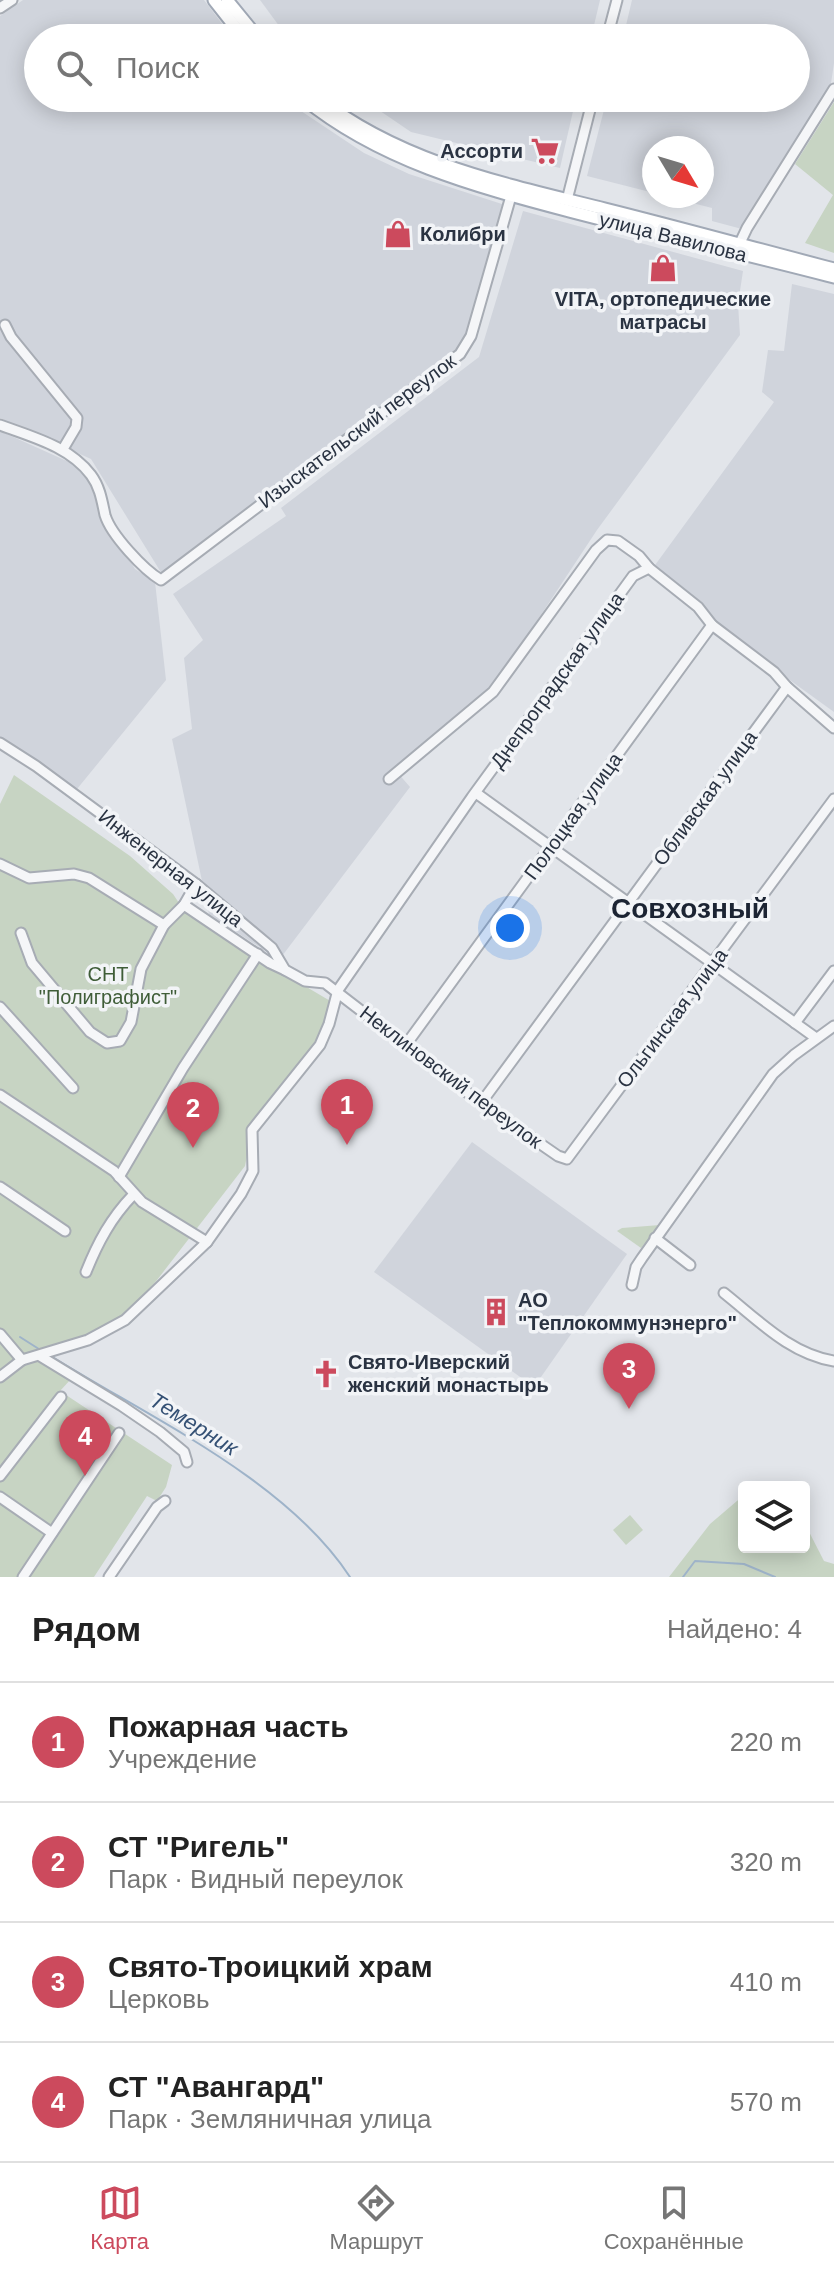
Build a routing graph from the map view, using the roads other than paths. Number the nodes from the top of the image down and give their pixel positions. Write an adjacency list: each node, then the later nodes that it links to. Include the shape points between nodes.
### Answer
1 (12, 0): 5 (street)
2 (214, 0): 6 (main road)
3 (227, 0): 7 (main road)
4 (617, 0): 8 (street)
5 (0, 8)
6 (233, 24)
7 (247, 24)
8 (611, 24)
9 (834, 89): 15 (street)
10 (323, 112): 13 (main road, улица Вавилова, via 390,154)
11 (340, 112): 13 (main road, улица Вавилова, via 393,146)
12 (589, 112): 14 (street)
13 (512, 192): 14 (main road, улица Вавилова); 17 (main road, улица Вавилова); 20 (street, Изыскательский переулок, via 471,336 460,354 161,580 130,553 106,518 91,474)
14 (567, 200): 15 (main road, улица Вавилова)
15 (739, 245): 16 (main road, улица Вавилова)
16 (834, 269)
17 (834, 277)
18 (5, 325): 20 (street, via 77,418)
19 (0, 425): 20 (street)
20 (63, 449)
21 (649, 568): 22 (street); 26 (street, via 618,541 607,540 493,692); 27 (street, Днепроградская улица, via 633,576)
22 (712, 625): 23 (street); 29 (street, Полоцкая улица)
23 (787, 687): 24 (street); 32 (street, Обливская улица)
24 (834, 728)
25 (0, 743): 31 (street, Инженерная улица)
26 (389, 779)
27 (476, 793): 29 (street); 40 (street, Днепроградская улица)
28 (834, 799): 37 (street, Ольгинская улица)
29 (551, 847): 32 (street); 45 (street, Полоцкая улица)
30 (0, 864): 34 (street, via 29,878 89,878)
31 (196, 884): 33 (street); 38 (street, Инженерная улица, via 272,948)
32 (628, 902): 37 (street); 48 (street, Обливская улица)
33 (184, 905): 34 (street); 36 (street)
34 (164, 925): 35 (street, via 141,969 131,1022 120,1041 107,1043 90,1032 32,963)
35 (21, 933)
36 (258, 954): 38 (street); 50 (street)
37 (712, 964): 42 (street); 49 (street, Ольгинская улица)
38 (285, 970): 40 (street)
39 (834, 971): 42 (street)
40 (337, 991): 45 (street, Неклиновский переулок); 55 (street, via 320,1045 252,1130 253,1171)
41 (1, 1009): 46 (street)
42 (795, 1023): 44 (street)
43 (834, 1026): 44 (street)
44 (816, 1038): 54 (street, via 773,1074)
45 (405, 1046): 48 (street, Неклиновский переулок)
46 (73, 1088)
47 (0, 1095): 50 (street)
48 (481, 1103): 49 (street, Неклиновский переулок)
49 (567, 1159)
50 (119, 1177): 52 (street)
51 (0, 1187): 53 (street)
52 (133, 1195): 55 (street); 57 (street, via 116,1212)
53 (65, 1231)
54 (655, 1238): 56 (street); 58 (street, via 636,1267)
55 (207, 1242): 61 (street, via 125,1320)
56 (690, 1265)
57 (86, 1272)
58 (632, 1285)
59 (724, 1293): 63 (street, via 790,1346)
60 (0, 1334): 62 (street)
61 (40, 1356): 62 (street); 67 (street, via 160,1432 184,1452)
62 (22, 1360): 64 (street)
63 (834, 1361)
64 (0, 1377)
65 (61, 1397): 68 (street)
66 (119, 1433): 71 (street)
67 (187, 1462)
68 (0, 1476)
69 (0, 1497): 71 (street)
70 (165, 1501): 73 (street)
71 (52, 1533): 72 (street)
72 (23, 1577)
73 (109, 1577)

